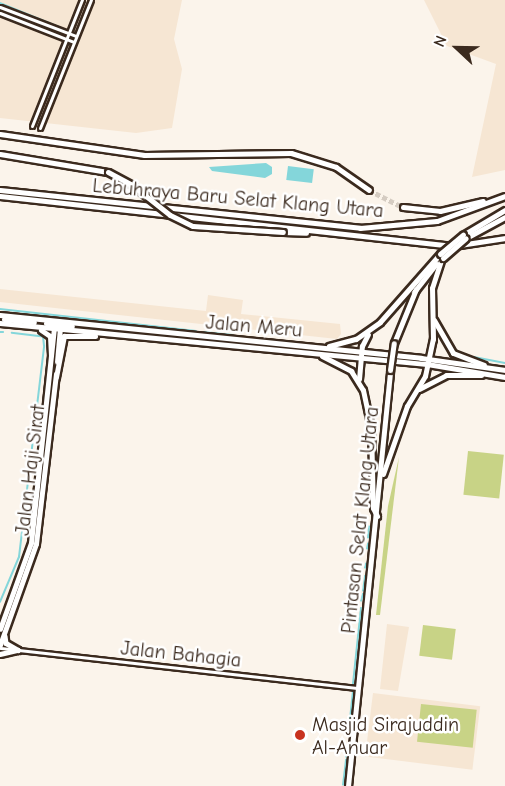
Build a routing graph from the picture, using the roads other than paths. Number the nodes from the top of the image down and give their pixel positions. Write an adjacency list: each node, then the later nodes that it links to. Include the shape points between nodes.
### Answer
1 (82, 0): 5 (street)
2 (91, 0): 6 (street)
3 (0, 7): 5 (street)
4 (0, 13): 7 (street)
5 (69, 34): 6 (street); 7 (street)
6 (76, 36): 8 (street)
7 (67, 39): 8 (street); 9 (street)
8 (74, 42): 10 (street)
9 (32, 126)
10 (40, 128)
11 (0, 134): 14 (highway, via 144,155 291,153 336,167)
12 (0, 154): 20 (highway, bridge, via 108,172 170,215 193,226)
13 (0, 190): 16 (highway, Lebuhraya Baru Selat Klang Utara, via 360,228 437,220)
14 (369, 190)
15 (0, 196): 20 (highway, Lebuhraya Baru Selat Klang Utara)
16 (505, 196): 17 (highway, via 440,211)
17 (403, 207)
18 (505, 210): 21 (highway)
19 (505, 217): 21 (highway)
20 (313, 231): 22 (highway, Lebuhraya Baru Selat Klang Utara, via 453,246)
21 (464, 237): 23 (highway, bridge)
22 (505, 238)
23 (441, 257): 24 (highway); 25 (highway); 26 (highway, via 432,288)
24 (431, 264): 25 (highway, Pintasan Selat Klang Utara); 28 (highway)
25 (412, 296): 43 (highway, Pintasan Selat Klang Utara, bridge, via 394,343)
26 (431, 313): 37 (highway); 38 (highway, via 453,353)
27 (0, 319): 29 (highway, Jalan Meru); 30 (highway); 31 (highway, Jalan Meru)
28 (380, 322): 33 (highway, via 356,339); 35 (highway, via 363,340)
29 (13, 325): 30 (highway, Jalan Meru); 36 (highway, via 45,331 51,339)
30 (57, 328): 31 (highway); 32 (highway, Jalan Meru); 36 (main road, Jalan Haji Sirat); 39 (main road, Jalan Haji Sirat)
31 (122, 330): 33 (highway, Jalan Meru)
32 (127, 336): 34 (highway, Jalan Meru); 39 (highway, via 64,336)
33 (318, 347): 35 (highway, Jalan Meru)
34 (304, 352): 35 (highway, Jalan Meru); 41 (highway, via 340,364)
35 (362, 354): 37 (highway, Jalan Meru); 41 (highway)
36 (51, 355): 44 (main road, Jalan Haji Sirat, via 31,543)
37 (428, 361): 38 (highway, Jalan Meru); 40 (highway, Jalan Meru); 42 (highway)
38 (505, 370)
39 (56, 377): 45 (main road, Jalan Haji Sirat, via 36,544)
40 (503, 377): 42 (highway, via 446,375)
41 (359, 379): 43 (highway, via 367,402 373,508)
42 (415, 393): 43 (highway, via 390,449)
43 (377, 516): 49 (highway, Pintasan Selat Klang Utara)
44 (0, 629)
45 (5, 633): 46 (main road, Jalan Haji Sirat); 47 (main road, via 6,643)
46 (0, 646): 47 (street, Jalan Bahagia)
47 (18, 650): 48 (main road); 49 (street, Jalan Bahagia)
48 (0, 654)
49 (358, 688): 50 (highway, Pintasan Selat Klang Utara)
50 (348, 786)

